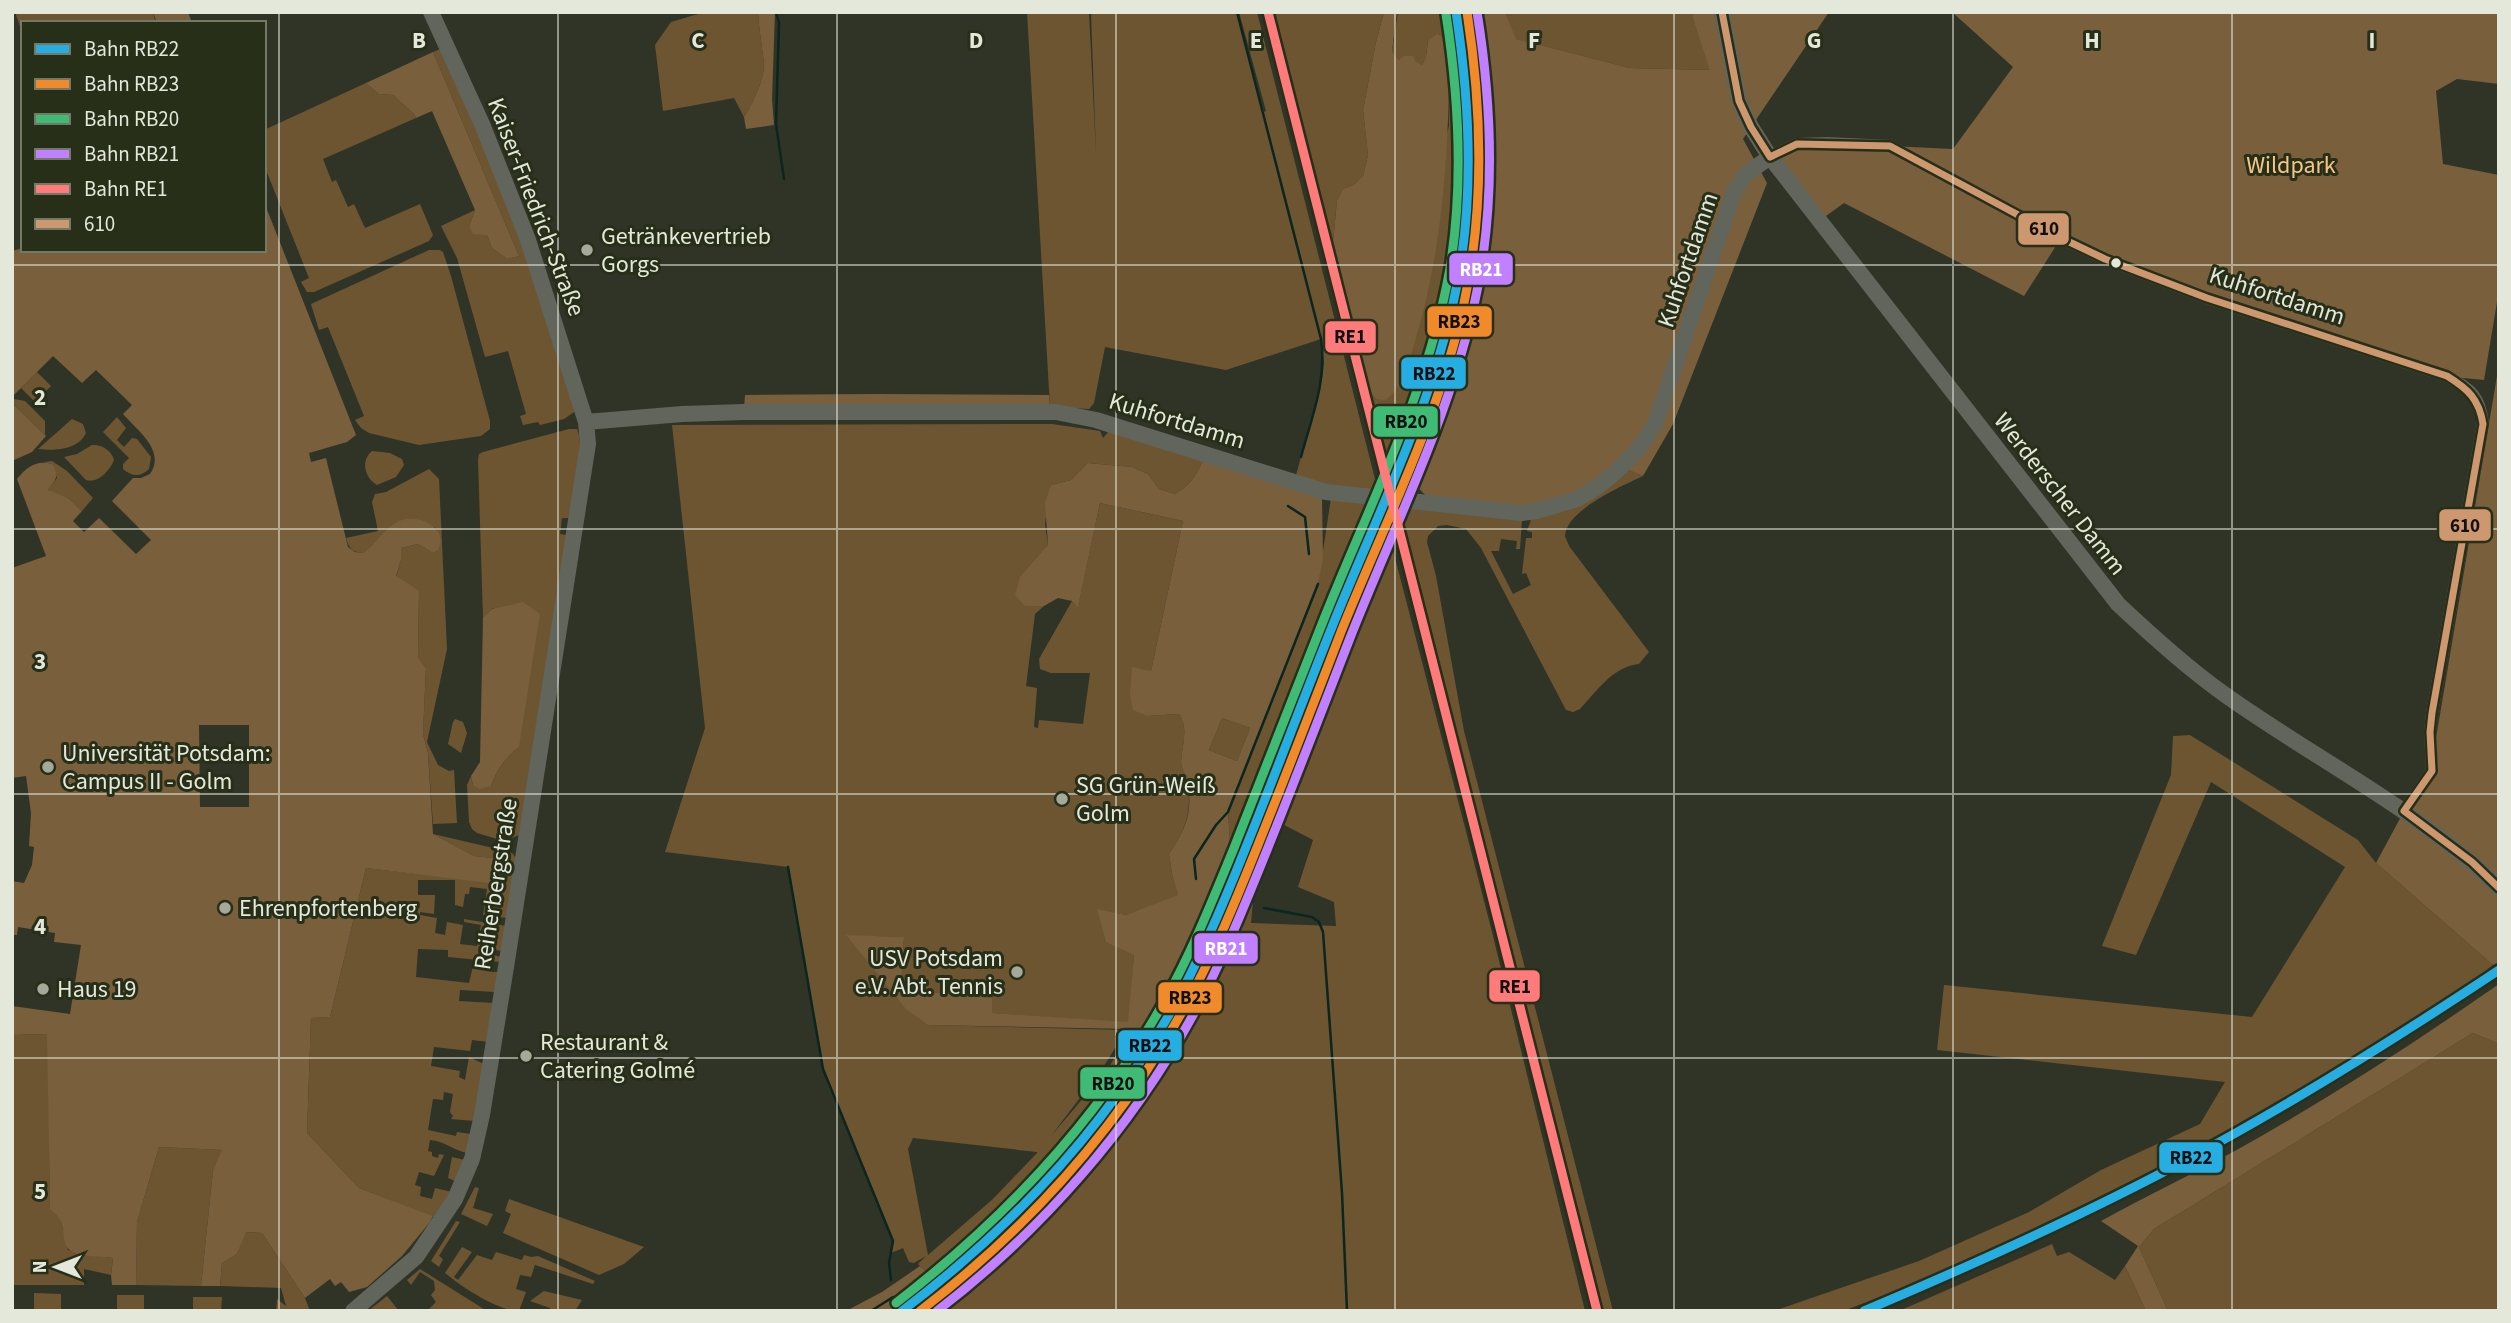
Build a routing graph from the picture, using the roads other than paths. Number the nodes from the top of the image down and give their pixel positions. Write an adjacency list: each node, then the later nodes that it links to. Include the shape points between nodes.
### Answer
1 (431, 12): 4 (street, Kaiser-Friedrich-Straße, via 528,240)
2 (1722, 12): 3 (street, Werderscher Damm, via 1739,101)
3 (1770, 157): 4 (street, Kuhfortdamm, via 1746,174 1734,192 1655,424 1639,448 1596,488 1537,511 1496,512 1326,492 1096,420 1056,412 744,412); 5 (street, Werderscher Damm, via 2118,604 2225,695); 5 (street, Kuhfortdamm, via 1797,144 1890,146 2111,262 2447,376 2475,395 2483,424 2432,713 2432,771)
4 (586, 422): 7 (street, Reiherbergstraße, via 587,444 519,887 472,1158 455,1199 416,1257)
5 (2404, 811): 6 (street, Werderscher Damm)
6 (2499, 888)
7 (353, 1311)

